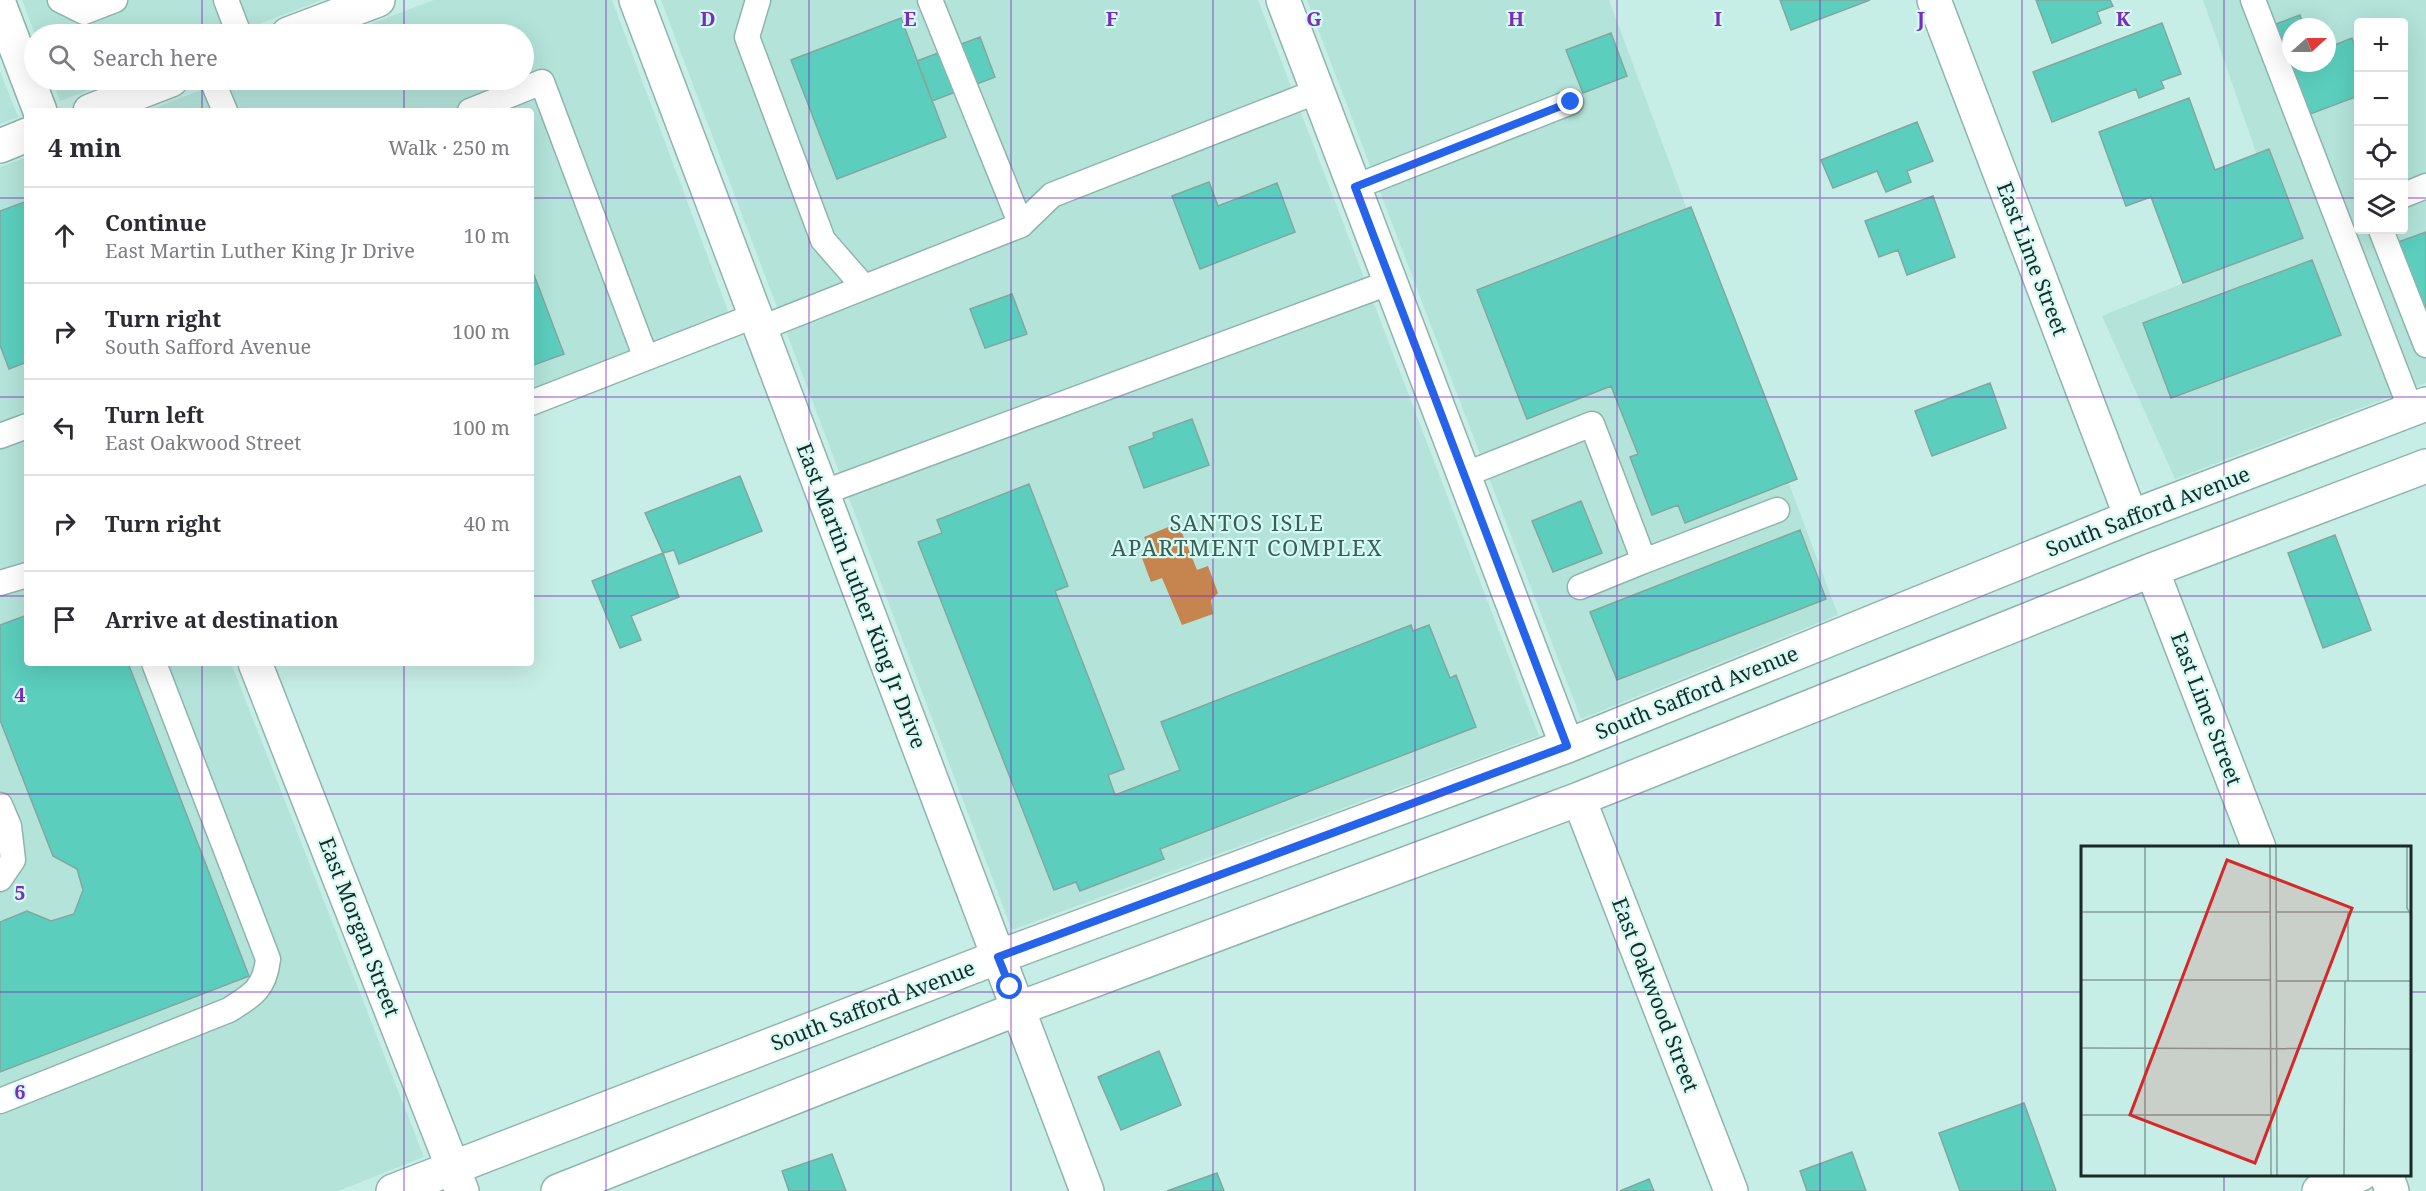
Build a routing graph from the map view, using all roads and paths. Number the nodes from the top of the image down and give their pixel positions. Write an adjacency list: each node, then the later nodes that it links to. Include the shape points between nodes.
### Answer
1 (60, 0): 2 (lane, via 84,12)
2 (115, 0)
3 (226, 0): 12 (lane)
4 (636, 0): 35 (street, East Martin Luther King Jr Drive)
5 (758, 0): 34 (lane, via 747,38 823,240)
6 (930, 0): 31 (lane)
7 (1283, 0): 20 (street)
8 (1934, 0): 46 (street, East Lime Street)
9 (2253, 0): 39 (lane)
10 (372, 1): 13 (street)
11 (0, 6): 14 (street)
12 (235, 24)
13 (313, 24)
14 (24, 69)
15 (534, 85): 37 (lane, via 542,82)
16 (32, 90): 22 (street)
17 (145, 90): 23 (street)
18 (216, 90): 24 (lane)
19 (522, 90): 25 (lane)
20 (1318, 91): 29 (street); 31 (lane, via 1052,195)
21 (1571, 102): 29 (lane)
22 (39, 108)
23 (98, 108)
24 (224, 108)
25 (477, 108)
26 (24, 136): 27 (street)
27 (0, 146)
28 (2426, 186): 30 (lane)
29 (1355, 187): 33 (street)
30 (2408, 193)
31 (1021, 225): 34 (lane)
32 (2382, 234): 36 (lane)
33 (1391, 282): 43 (street); 44 (lane)
34 (864, 287): 35 (lane)
35 (756, 322): 37 (lane); 44 (street, East Martin Luther King Jr Drive)
36 (2426, 345)
37 (646, 358): 38 (lane)
38 (534, 402)
39 (2418, 407): 46 (street, South Safford Avenue)
40 (24, 427): 41 (lane)
41 (0, 436)
42 (2426, 466): 48 (street)
43 (1464, 475): 47 (lane, via 1592,424); 54 (street)
44 (822, 493): 59 (street, East Martin Luther King Jr Drive)
45 (1777, 510): 47 (lane)
46 (2131, 518): 54 (street, South Safford Avenue)
47 (1644, 561): 51 (lane)
48 (2152, 570): 55 (street); 57 (street, East Lime Street)
49 (24, 576): 50 (lane)
50 (0, 583)
51 (1580, 587)
52 (155, 666): 61 (lane, via 268,959 267,978 251,996 229,1010)
53 (256, 666): 64 (street, East Morgan Street)
54 (1567, 746): 59 (street, South Safford Avenue)
55 (1579, 799): 60 (street); 68 (street, East Oakwood Street)
56 (0, 805): 58 (lane, via 9,826 13,860)
57 (2258, 846)
58 (0, 879)
59 (998, 957): 60 (street, East Martin Luther King Jr Drive); 64 (street, South Safford Avenue)
60 (1017, 1009): 66 (street); 67 (street, East Martin Luther King Jr Drive)
61 (0, 1101)
62 (2356, 1176): 69 (street)
63 (2387, 1176): 70 (street)
64 (457, 1179): 65 (street, South Safford Avenue)
65 (393, 1191)
66 (558, 1191)
67 (1087, 1191)
68 (1731, 1191)
69 (2319, 1191)
70 (2392, 1191)

